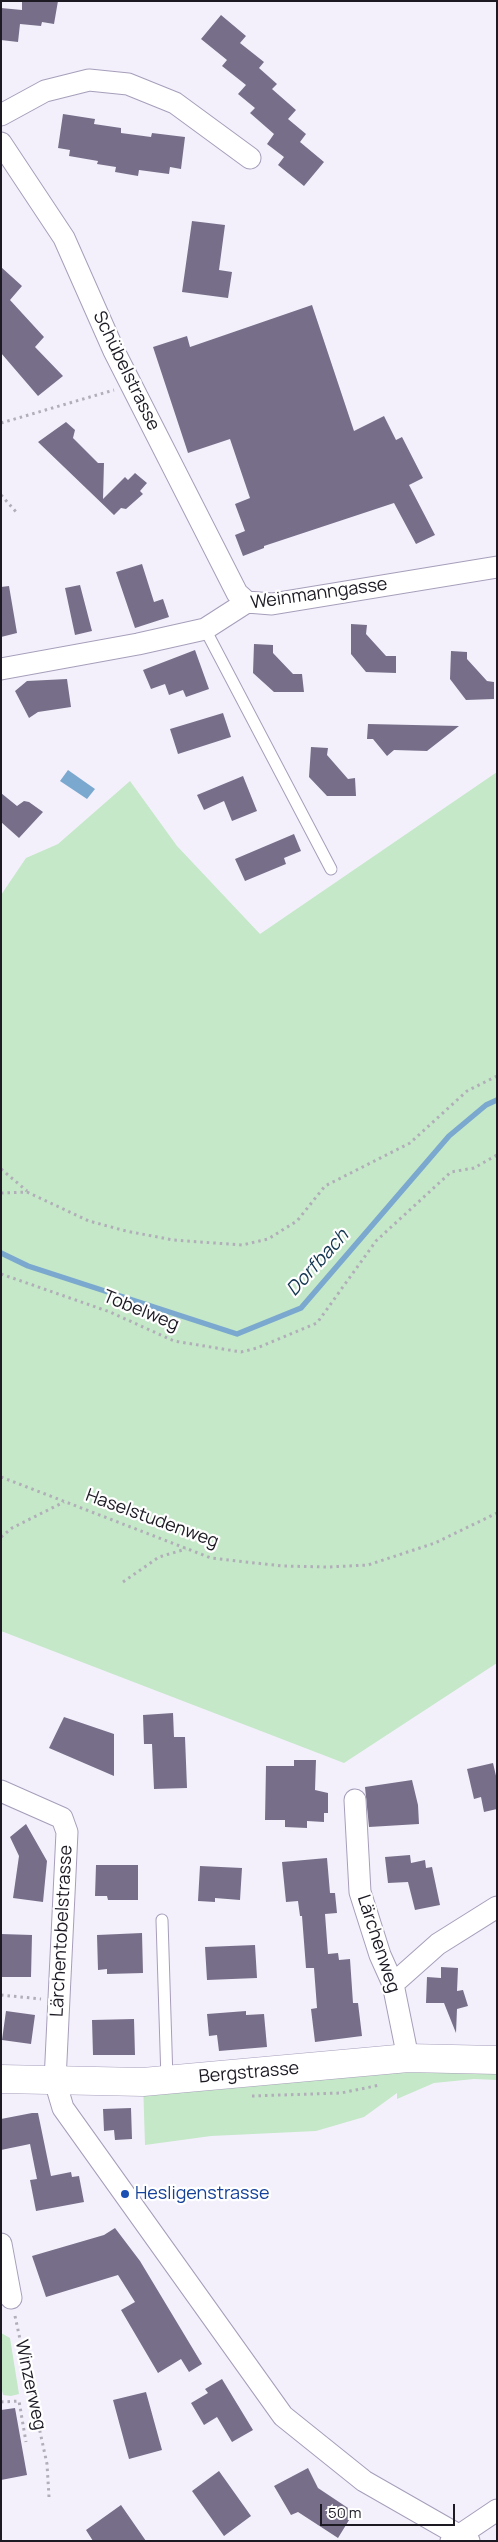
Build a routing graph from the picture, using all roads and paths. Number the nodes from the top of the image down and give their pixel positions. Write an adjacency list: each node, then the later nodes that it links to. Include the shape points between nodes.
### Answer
1 (1, 115): 3 (street, via 45,91 89,80 128,84 175,103)
2 (1, 143): 4 (street, Schübelstrasse, via 64,238)
3 (250, 158)
4 (131, 384): 5 (path); 9 (street, Schübelstrasse, via 237,593)
5 (1, 423)
6 (1, 495): 7 (path)
7 (18, 514)
8 (497, 566): 9 (street, Weinmanngasse, via 272,604)
9 (247, 602): 10 (street, Weinmanngasse)
10 (206, 629): 11 (street, Weinmanngasse); 12 (lane)
11 (1, 669)
12 (331, 869)
13 (497, 1076): 16 (path, via 467,1091 410,1143 325,1186 297,1221 268,1239 242,1245 173,1240 126,1231 89,1221)
14 (497, 1155): 18 (path, Tobelweg, via 474,1168 451,1172 376,1241 316,1324 241,1352 174,1341 110,1312)
15 (1, 1169): 16 (path)
16 (27, 1192): 17 (path)
17 (1, 1193)
18 (1, 1274)
19 (1, 1477): 20 (path, Haselstudenweg)
20 (65, 1502): 22 (path, via 12,1528); 23 (path, Haselstudenweg)
21 (497, 1513): 23 (path, Haselstudenweg, via 435,1543 368,1565 282,1566 212,1558)
22 (1, 1537)
23 (187, 1549): 24 (path, via 159,1557)
24 (123, 1582)
25 (1, 1791): 31 (street, Lärchentobelstrasse, via 62,1818 67,1832)
26 (355, 1800): 29 (street, Lärchenweg, via 360,1892)
27 (497, 1907): 29 (street, via 438,1944)
28 (162, 1920): 35 (lane)
29 (393, 1984): 32 (street, Lärchenweg)
30 (1, 1995): 31 (path)
31 (59, 2002): 36 (street, Lärchentobelstrasse)
32 (408, 2058): 33 (street, Bergstrasse); 35 (street, Bergstrasse)
33 (497, 2060)
34 (1, 2079): 36 (street, Bergstrasse)
35 (167, 2080): 36 (street, Bergstrasse)
36 (55, 2081): 45 (street, via 63,2108 283,2416 364,2481)
37 (341, 2094): 38 (path)
38 (263, 2097)
39 (1, 2244): 40 (street)
40 (11, 2298): 43 (path, Winzerweg, via 47,2464)
41 (1, 2402): 42 (path, via 19,2401)
42 (26, 2442)
43 (49, 2497)
44 (497, 2510): 45 (street)
45 (460, 2539)

